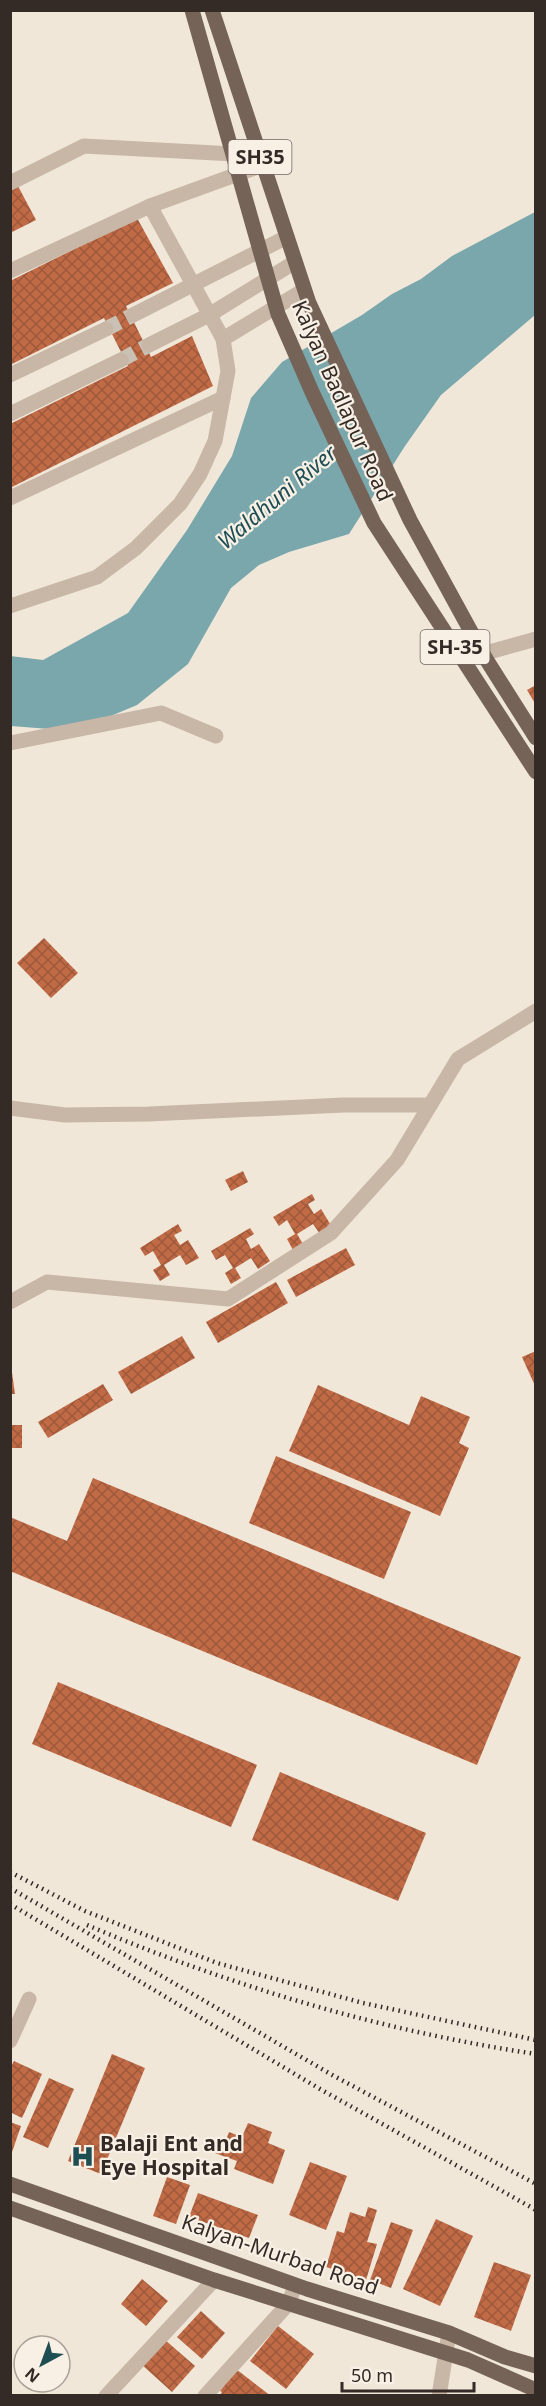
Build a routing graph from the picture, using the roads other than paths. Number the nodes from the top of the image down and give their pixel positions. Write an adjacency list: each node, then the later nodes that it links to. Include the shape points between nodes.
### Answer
1 (192, 10): 3 (main road, Kalyan Badlapur Road / SH35)
2 (212, 10): 4 (main road, Kalyan Badlapur Road / SH35)
3 (234, 154): 5 (main road, Kalyan Badlapur Road / SH35); 6 (street, via 84,146)
4 (263, 165): 5 (street); 8 (main road, Kalyan Badlapur Road / SH35)
5 (240, 173): 7 (street); 9 (main road, Kalyan Badlapur Road / SH35)
6 (10, 183)
7 (150, 206): 11 (street); 13 (street)
8 (287, 237): 9 (street); 10 (main road, Kalyan Badlapur Road / SH35)
9 (261, 251): 12 (main road, Kalyan Badlapur Road / SH35); 13 (street)
10 (295, 262): 12 (street); 14 (main road, Kalyan Badlapur Road / SH35)
11 (10, 271)
12 (269, 279): 15 (main road, Kalyan Badlapur Road / SH35); 17 (street)
13 (193, 286): 16 (street); 17 (street)
14 (307, 296): 15 (street); 28 (main road, Kalyan Badlapur Road / SH-35, via 410,520)
15 (277, 310): 19 (street); 29 (main road, Kalyan Badlapur Road / SH-35, via 374,523)
16 (133, 315)
17 (209, 315): 19 (street); 20 (street)
18 (106, 329): 22 (street)
19 (223, 339): 23 (street, via 228,371)
20 (149, 345)
21 (121, 360): 24 (street)
22 (10, 375)
23 (223, 398): 25 (street); 26 (street, via 214,441 200,474 180,504 136,548 97,577)
24 (10, 414)
25 (10, 498)
26 (10, 606)
27 (536, 639): 28 (street)
28 (483, 654): 29 (street); 31 (main road, Kalyan Badlapur Road / SH-35)
29 (464, 659): 33 (main road, Kalyan Badlapur Road / SH-35)
30 (216, 736): 32 (street, via 161,713)
31 (536, 738)
32 (10, 743)
33 (536, 772)
34 (536, 1011): 35 (street, via 458,1059)
35 (430, 1105): 36 (street, via 65,1115); 37 (street, via 397,1160 331,1233 228,1299 47,1282)
36 (10, 1108)
37 (10, 1302)
38 (29, 1998): 39 (street)
39 (10, 2041)
40 (10, 2184): 43 (main road, Kalyan-Murbad Road)
41 (10, 2208): 42 (main road, Kalyan-Murbad Road)
42 (214, 2280): 44 (main road, Kalyan-Murbad Road); 49 (street)
43 (295, 2284): 44 (street); 45 (main road, Kalyan-Murbad Road)
44 (289, 2303): 46 (main road, Kalyan-Murbad Road); 50 (street)
45 (449, 2333): 46 (street); 47 (main road, Kalyan-Murbad Road)
46 (446, 2354): 48 (main road, Kalyan-Murbad Road); 51 (street)
47 (536, 2366)
48 (536, 2390)
49 (106, 2396)
50 (205, 2396)
51 (439, 2396)

